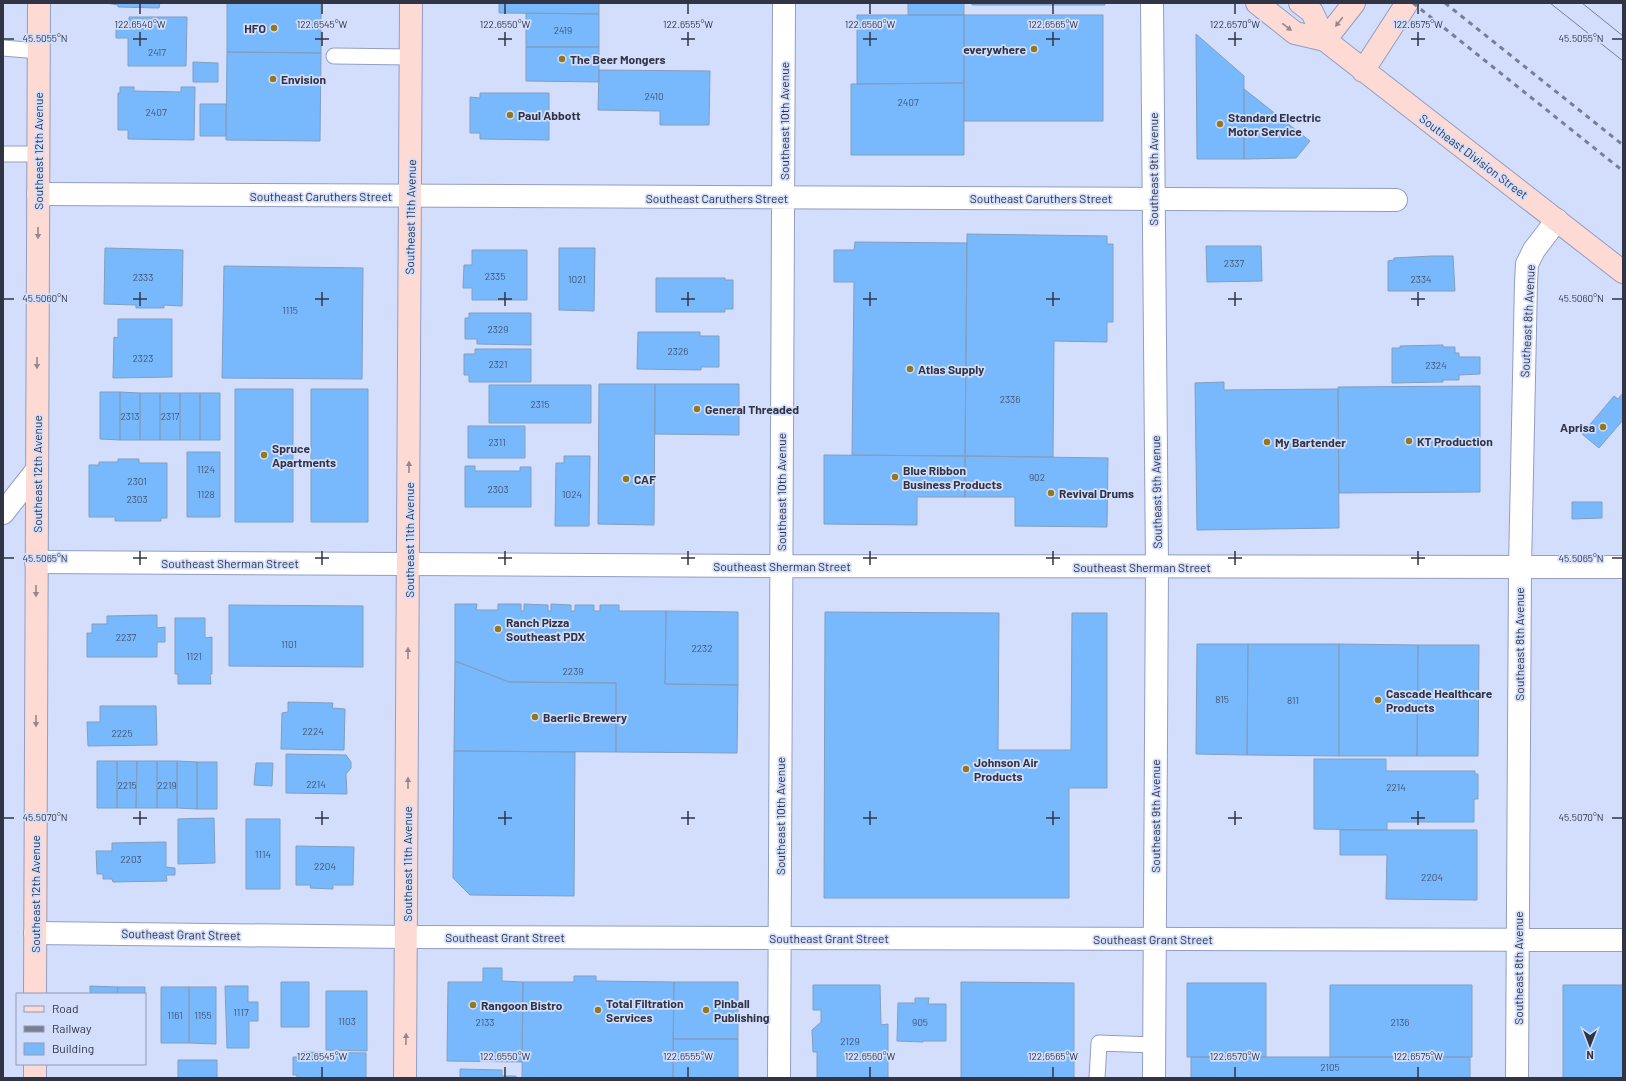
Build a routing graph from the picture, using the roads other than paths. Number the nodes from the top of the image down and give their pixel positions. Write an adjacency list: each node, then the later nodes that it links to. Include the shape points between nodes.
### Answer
1 (39, 3): 11 (main road, Southeast 12th Avenue)
2 (411, 3): 13 (main road, Southeast 11th Avenue)
3 (784, 3): 19 (street, Southeast 10th Avenue)
4 (1152, 3): 20 (street, Southeast 9th Avenue)
5 (1257, 3): 9 (main road, Southeast Division Street, one-way to 9, via 1295,33)
6 (1300, 3): 9 (main road, Southeast Division Street, via 1312,12)
7 (1354, 3): 9 (main road, one-way to 9)
8 (1407, 3): 14 (main road)
9 (1325, 40): 14 (main road, Southeast Division Street)
10 (3, 48): 11 (lane)
11 (39, 51): 16 (main road, Southeast 12th Avenue)
12 (334, 56): 13 (lane)
13 (411, 56): 18 (main road, Southeast 11th Avenue)
14 (1363, 70): 22 (main road, Southeast Division Street)
15 (3, 154): 16 (lane)
16 (38, 154): 17 (main road, Southeast 12th Avenue)
17 (38, 194): 18 (street, Southeast Caruthers Street); 24 (main road, Southeast 12th Avenue, one-way to 24)
18 (411, 197): 19 (street, Southeast Caruthers Street); 27 (main road, Southeast 11th Avenue, one-way to 18)
19 (784, 198): 20 (street, Southeast Caruthers Street); 28 (street, Southeast 10th Avenue)
20 (1154, 198): 21 (street, Southeast Caruthers Street); 29 (street, Southeast 9th Avenue)
21 (1396, 200)
22 (1557, 220): 23 (main road, Southeast Division Street); 31 (street, Southeast 8th Avenue, via 1534,250 1527,264)
23 (1623, 272)
24 (36, 471): 25 (street); 26 (main road, Southeast 12th Avenue)
25 (3, 513)
26 (36, 562): 27 (street, Southeast Sherman Street); 32 (main road, Southeast 12th Avenue, one-way to 32)
27 (409, 564): 28 (street, Southeast Sherman Street); 33 (main road, Southeast 11th Avenue, one-way to 27)
28 (781, 566): 29 (street, Southeast Sherman Street); 34 (street, Southeast 10th Avenue)
29 (1157, 567): 31 (street, Southeast Sherman Street); 35 (street, Southeast 9th Avenue)
30 (1623, 567): 31 (street, Southeast Sherman Street)
31 (1520, 568): 36 (street, Southeast 8th Avenue)
32 (35, 933): 33 (street, Southeast Grant Street); 38 (main road, Southeast 12th Avenue)
33 (407, 937): 34 (street, Southeast Grant Street); 42 (main road, Southeast 11th Avenue, one-way to 33)
34 (780, 938): 35 (street, Southeast Grant Street); 43 (street, Southeast 10th Avenue)
35 (1154, 938): 36 (street, Southeast Grant Street); 39 (street, Southeast 9th Avenue)
36 (1518, 939): 37 (street, Southeast Grant Street); 46 (street, Southeast 8th Avenue)
37 (1623, 940)
38 (35, 993)
39 (1154, 1045): 44 (lane, via 1099,1043); 45 (street, Southeast 9th Avenue)
40 (35, 1065): 41 (main road)
41 (35, 1078)
42 (406, 1078)
43 (779, 1078)
44 (1097, 1078)
45 (1154, 1078)
46 (1517, 1078)

